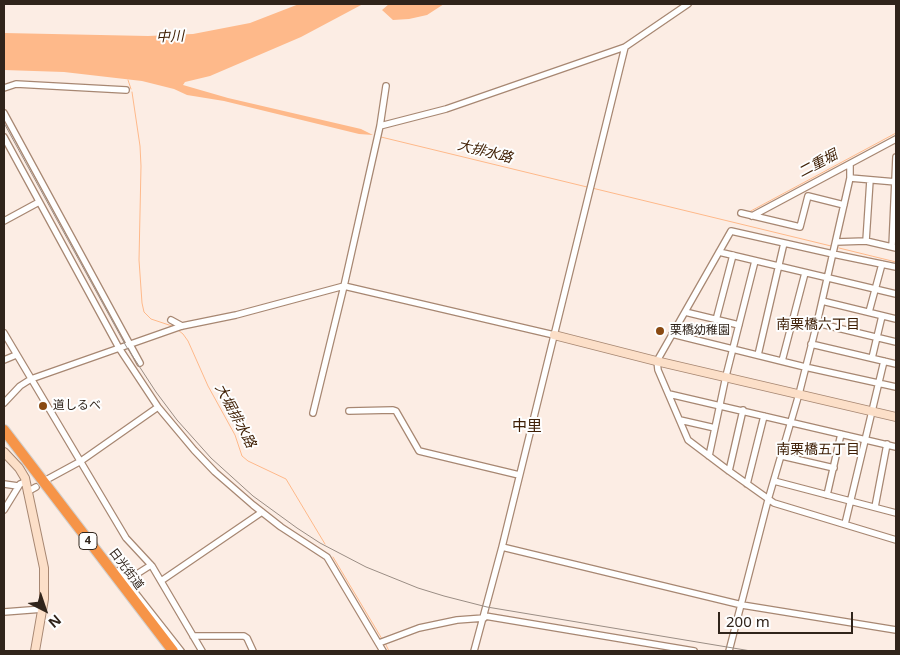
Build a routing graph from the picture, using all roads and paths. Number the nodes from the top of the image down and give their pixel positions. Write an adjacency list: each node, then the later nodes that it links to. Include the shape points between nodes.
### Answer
1 (688, 4): 2 (street)
2 (624, 47): 7 (street, via 454,106); 48 (street)
3 (386, 86): 7 (street)
4 (4, 88): 5 (street, via 16,84)
5 (126, 90)
6 (4, 113): 52 (street)
7 (379, 127): 33 (street)
8 (4, 137): 15 (street)
9 (896, 139): 11 (street)
10 (896, 157): 14 (street)
11 (850, 164): 12 (street); 18 (street)
12 (850, 178): 13 (street); 16 (street)
13 (870, 180): 14 (street); 20 (street)
14 (895, 182): 23 (street)
15 (39, 202): 19 (street); 53 (street)
16 (844, 205): 18 (street, via 808,196 800,227); 21 (street)
17 (741, 214): 18 (street)
18 (752, 216)
19 (4, 221)
20 (866, 241): 21 (street); 23 (street)
21 (836, 242): 25 (street)
22 (784, 243): 24 (street, via 731,230); 25 (street); 29 (street)
23 (894, 248)
24 (718, 252): 26 (street); 37 (street)
25 (833, 252): 28 (street); 32 (street)
26 (733, 255): 27 (street); 42 (street)
27 (755, 260): 29 (street); 44 (street)
28 (882, 264): 30 (street); 34 (street)
29 (778, 266): 31 (street); 56 (street)
30 (896, 267)
31 (805, 273): 32 (street); 60 (street)
32 (827, 279): 34 (street); 36 (street)
33 (344, 286): 45 (street); 48 (street); 77 (street)
34 (876, 289): 35 (street); 38 (street)
35 (896, 294)
36 (822, 301): 38 (street); 43 (street)
37 (685, 312): 42 (street); 47 (street)
38 (869, 312): 39 (street)
39 (882, 316): 40 (street); 49 (street)
40 (896, 319)
41 (171, 320): 45 (street)
42 (716, 320): 44 (street)
43 (817, 323): 49 (street); 51 (street)
44 (739, 325): 54 (street)
45 (182, 326): 52 (street)
46 (4, 333): 55 (street)
47 (672, 334): 54 (street); 59 (street)
48 (554, 335): 59 (street); 95 (street)
49 (877, 337): 50 (street); 57 (street)
50 (896, 342)
51 (811, 344): 57 (street); 64 (street)
52 (130, 345): 53 (street); 62 (street)
53 (119, 348): 66 (street); 73 (street)
54 (733, 349): 56 (street); 65 (street)
55 (16, 354): 58 (street); 66 (street)
56 (758, 355): 60 (street)
57 (872, 358): 61 (street)
58 (4, 360)
59 (657, 361): 65 (street); 69 (street)
60 (782, 361): 64 (street)
61 (884, 361): 63 (street); 67 (street)
62 (140, 363)
63 (896, 364)
64 (805, 367): 67 (street); 70 (street)
65 (726, 376): 70 (street); 72 (street)
66 (31, 379): 71 (street); 92 (street)
67 (878, 383): 68 (street); 76 (street)
68 (896, 387)
69 (669, 394): 72 (street); 80 (street)
70 (799, 394): 76 (street); 81 (street)
71 (4, 403)
72 (721, 405): 74 (street); 82 (street)
73 (158, 407): 92 (street); 110 (street, via 214,472)
74 (742, 410): 78 (street); 94 (street)
75 (349, 411): 95 (street, via 394,410 420,451)
76 (872, 411): 79 (street); 86 (street)
77 (313, 413)
78 (764, 416): 81 (street); 100 (street)
79 (896, 417)
80 (680, 420): 82 (street); 90 (street, via 688,440)
81 (791, 422): 84 (street); 91 (street)
82 (715, 428): 90 (street)
83 (4, 430): 115 (highway, 日光街道 / 4)
84 (841, 434): 86 (street); 93 (street)
85 (4, 440): 127 (highway, 日光街道 / 4)
86 (865, 440): 87 (street); 107 (street)
87 (887, 444): 88 (street); 108 (street)
88 (896, 446)
89 (4, 452): 99 (street, via 25,478)
90 (709, 456): 94 (street)
91 (782, 456): 93 (street); 97 (street)
92 (81, 461): 96 (street); 116 (street, via 126,538)
93 (834, 468): 103 (street)
94 (729, 471): 100 (street)
95 (519, 474): 114 (street)
96 (46, 480)
97 (774, 481): 103 (street); 105 (street)
98 (4, 484): 99 (street)
99 (22, 484): 102 (street); 106 (street)
100 (748, 484): 105 (street)
101 (36, 487): 102 (street)
102 (27, 492): 120 (street, via 45,577)
103 (828, 495): 107 (street)
104 (4, 496): 106 (street)
105 (768, 500): 112 (street); 119 (street)
106 (9, 501): 109 (street)
107 (850, 501): 108 (street); 112 (street)
108 (875, 507): 111 (street)
109 (4, 510)
110 (262, 512): 118 (street); 125 (street, via 327,557)
111 (896, 513)
112 (845, 524): 113 (street)
113 (896, 540)
114 (502, 547): 119 (street); 122 (street)
115 (96, 551): 117 (street, via 99,549); 128 (highway, 日光街道 / 4)
116 (151, 565): 117 (street); 118 (street)
117 (126, 581): 129 (street)
118 (161, 581): 124 (street)
119 (742, 605): 123 (street); 135 (street)
120 (43, 609): 121 (street); 126 (street)
121 (4, 612)
122 (484, 617): 125 (street, via 419,628); 133 (street); 134 (street)
123 (896, 630)
124 (193, 636): 130 (street); 131 (street, via 244,636)
125 (379, 644): 132 (street)
126 (35, 651)
127 (167, 651)
128 (173, 651)
129 (181, 651)
130 (202, 651)
131 (253, 651)
132 (383, 651)
133 (474, 651)
134 (694, 651)
135 (730, 651)

